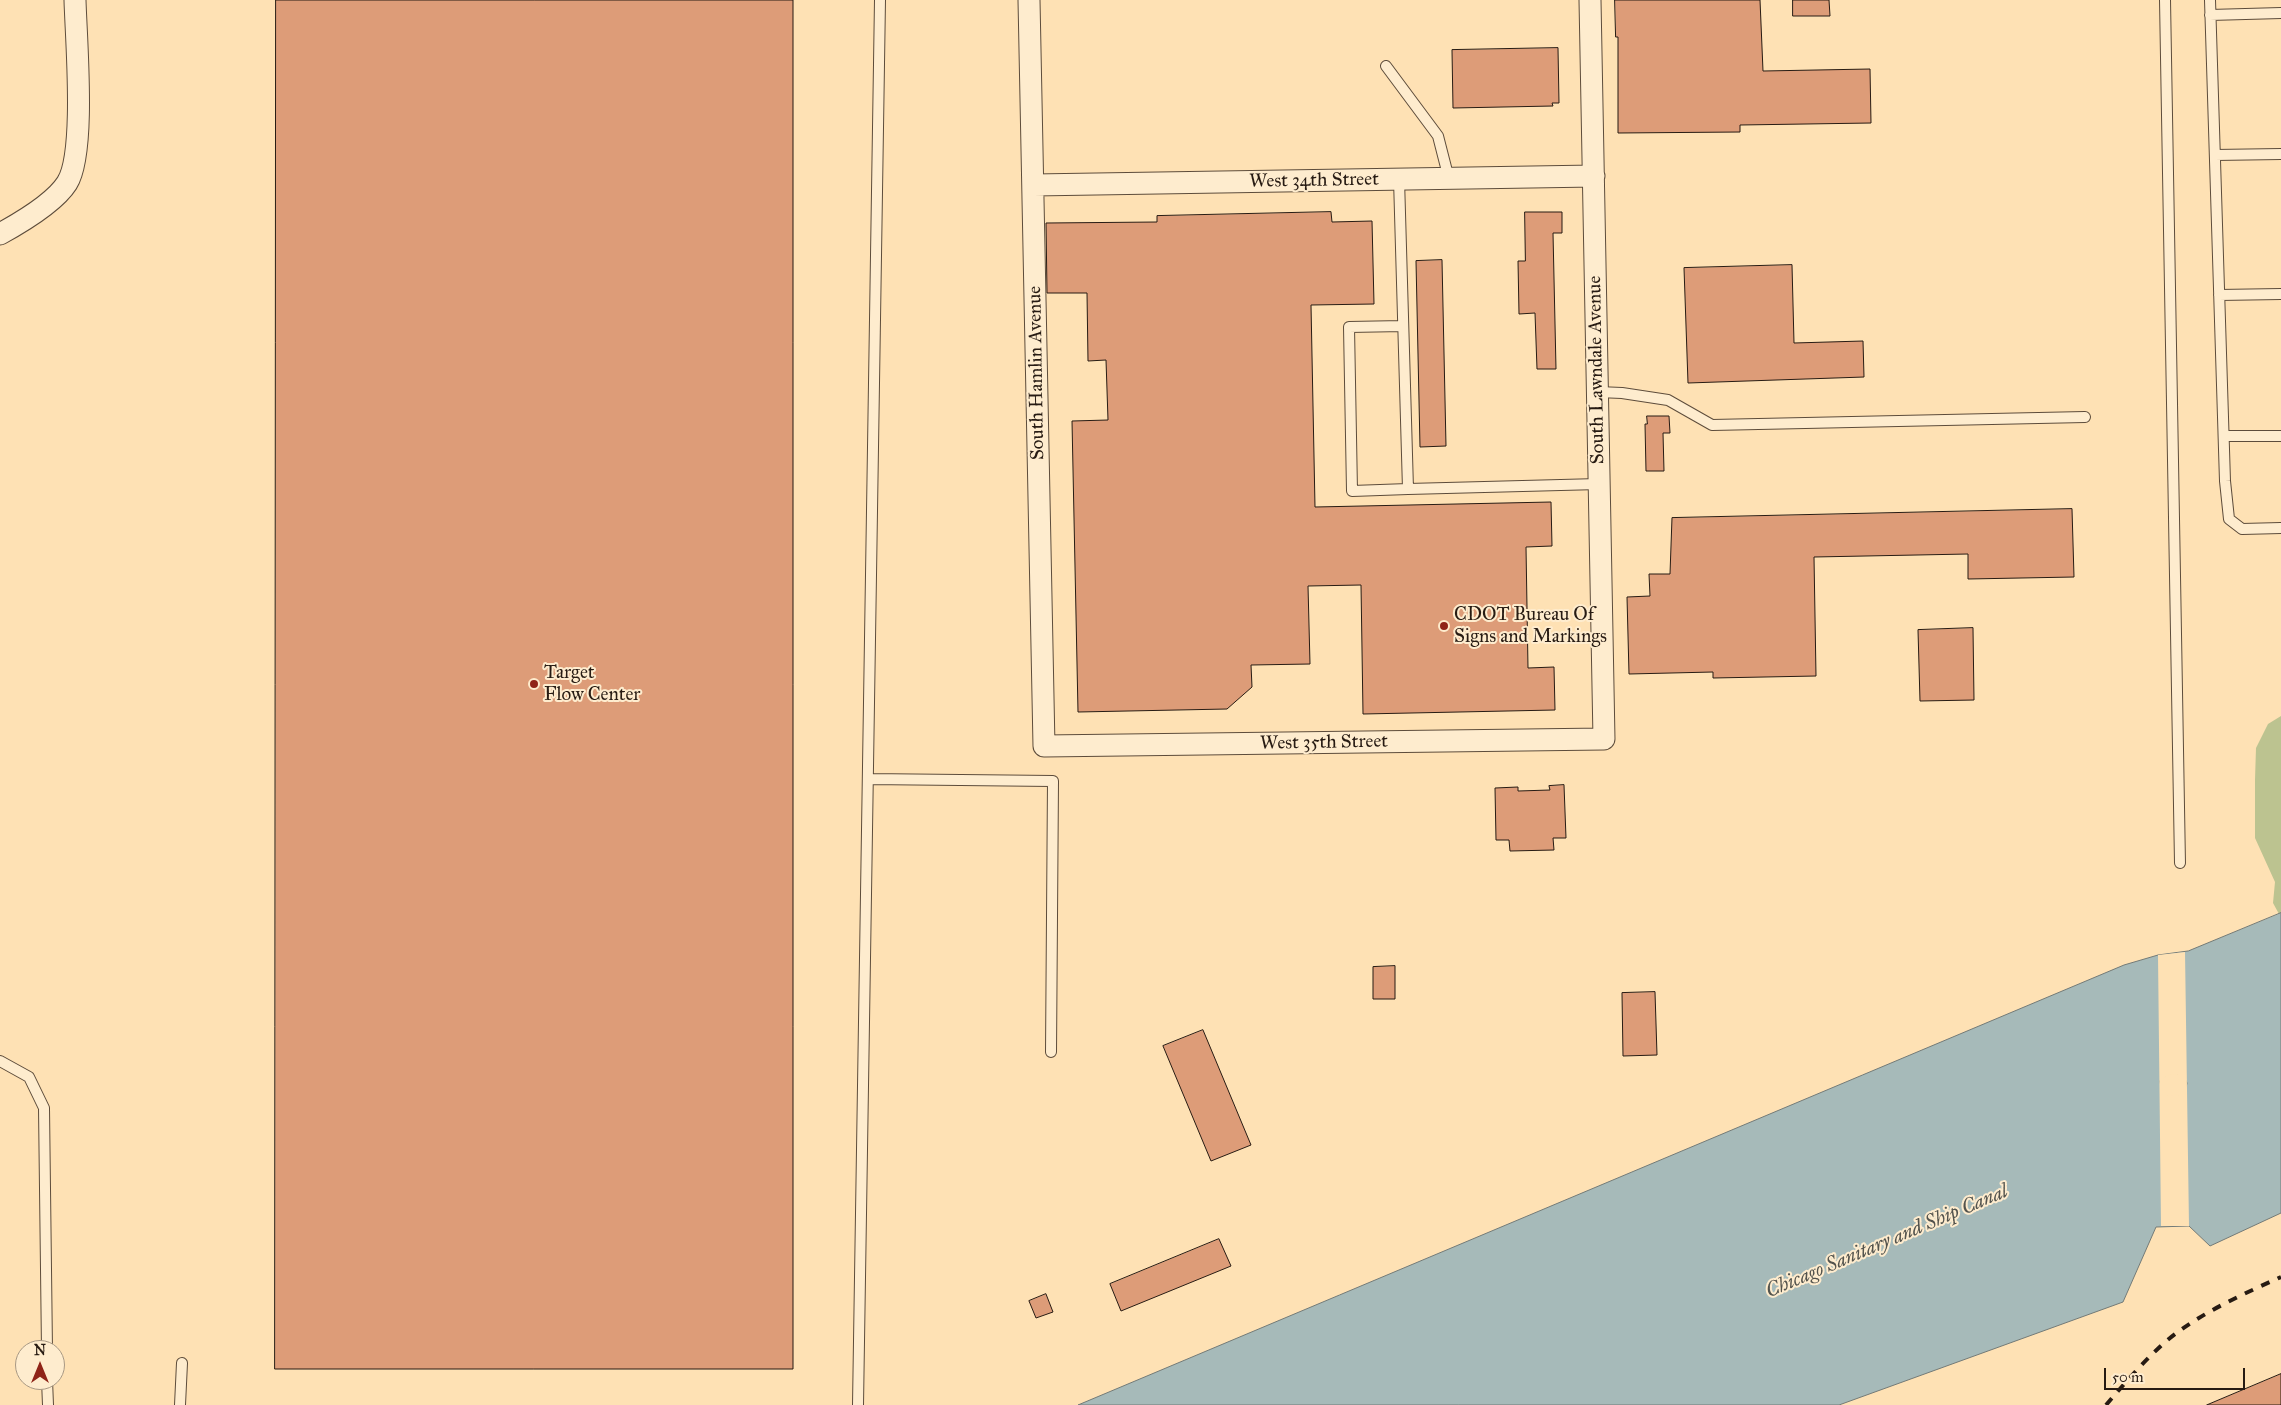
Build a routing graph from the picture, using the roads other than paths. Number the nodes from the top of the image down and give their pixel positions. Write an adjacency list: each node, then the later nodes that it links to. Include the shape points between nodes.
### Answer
1 (75, 0): 16 (street, via 78,131 75,159 67,183 46,204)
2 (880, 0): 29 (lane)
3 (1029, 0): 15 (street, South Hamlin Avenue)
4 (1590, 0): 12 (street, South Lawndale Avenue)
5 (2165, 0): 30 (lane)
6 (2210, 0): 8 (lane)
7 (2281, 13): 8 (lane)
8 (2210, 16): 11 (lane)
9 (1386, 66): 14 (lane, via 1438,136)
10 (2281, 154): 11 (lane)
11 (2215, 155): 18 (lane)
12 (1594, 176): 14 (street, West 34th Street); 20 (street, South Lawndale Avenue)
13 (1399, 179): 14 (street, West 34th Street); 15 (street, West 34th Street); 19 (lane)
14 (1449, 179)
15 (1034, 186): 28 (street, South Hamlin Avenue)
16 (0, 234)
17 (2281, 294): 18 (lane)
18 (2219, 295): 22 (lane)
19 (1403, 326): 25 (lane); 25 (lane, via 1349,327 1352,491)
20 (1598, 392): 21 (lane, via 1668,400 1712,425); 24 (street, South Lawndale Avenue)
21 (2085, 417)
22 (2224, 436): 23 (lane); 26 (lane, via 2229,519 2242,529)
23 (2281, 436)
24 (1600, 484): 25 (lane); 27 (street, South Lawndale Avenue)
25 (1408, 489)
26 (2281, 528)
27 (1604, 739): 28 (street, West 35th Street)
28 (1044, 746)
29 (868, 779): 31 (lane, via 1053,781); 38 (lane)
30 (2180, 863)
31 (1052, 1052)
32 (0, 1061): 33 (lane, via 30,1077 44,1108)
33 (47, 1340)
34 (182, 1363): 37 (lane)
35 (47, 1390): 36 (lane)
36 (48, 1405)
37 (180, 1405)
38 (858, 1405)

